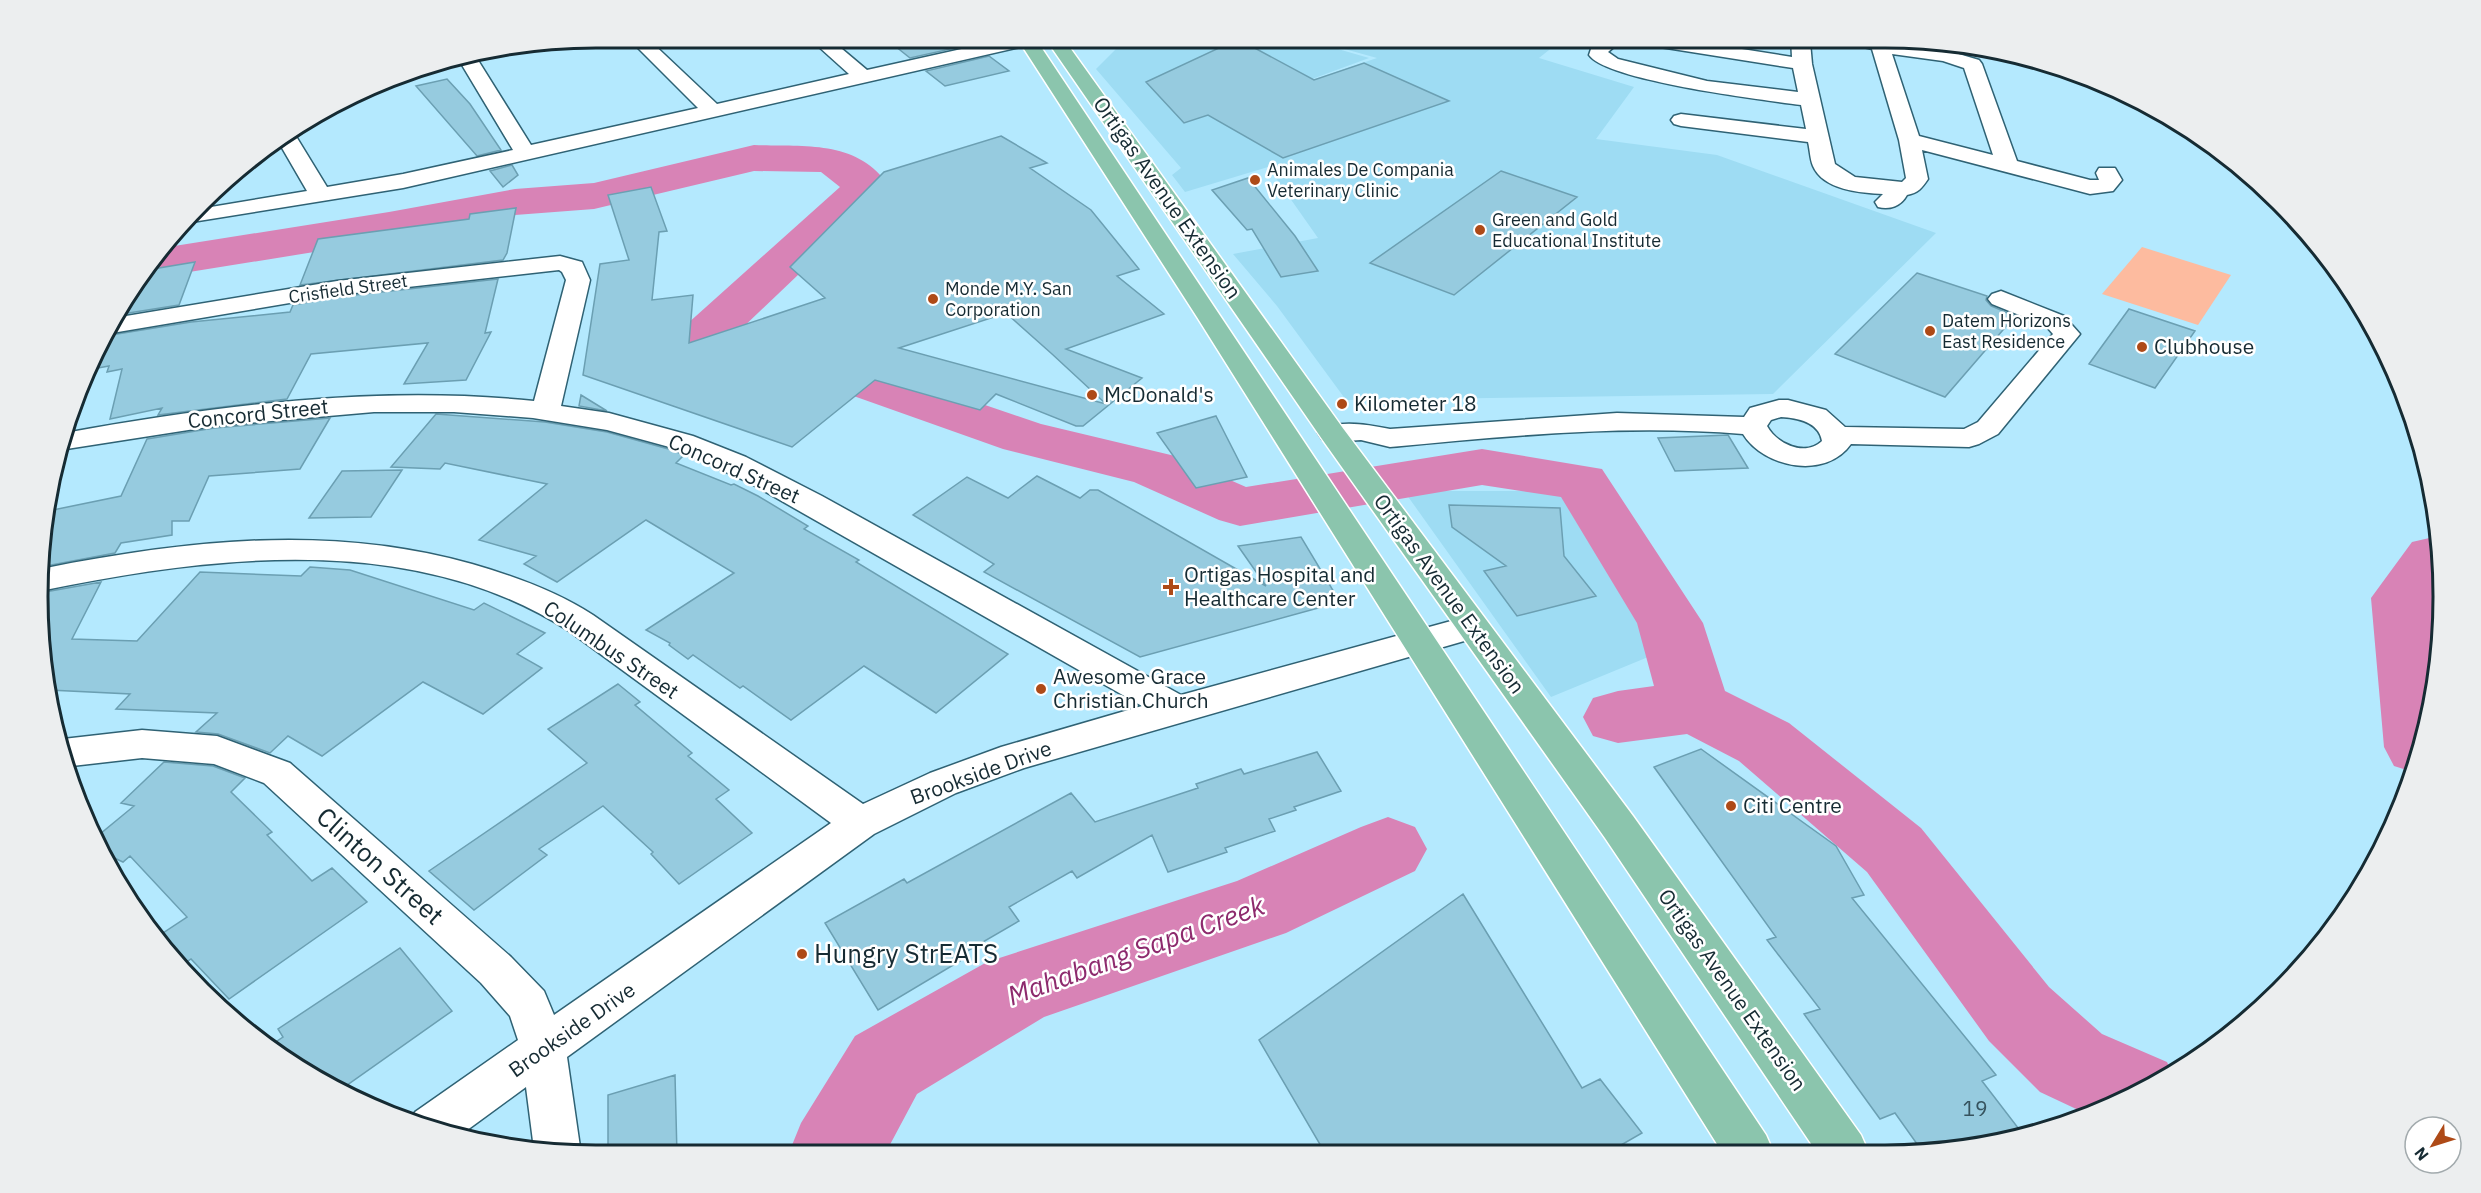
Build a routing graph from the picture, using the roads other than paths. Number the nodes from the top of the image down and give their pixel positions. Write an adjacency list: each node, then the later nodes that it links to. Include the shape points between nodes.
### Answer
1 (647, 48): 15 (street)
2 (830, 48): 13 (street)
3 (986, 48): 13 (street)
4 (1034, 48): 36 (main road, Ortigas Avenue Extension)
5 (1061, 48): 31 (main road, Ortigas Avenue Extension)
6 (1602, 48): 14 (street, via 1598,55 1611,63 1707,87)
7 (1703, 48): 12 (street)
8 (1801, 48): 12 (street)
9 (1881, 48): 18 (street)
10 (1895, 48): 21 (street, via 1972,64)
11 (471, 63): 20 (street)
12 (1802, 64): 14 (street)
13 (864, 77): 15 (street)
14 (1810, 100): 17 (street)
15 (713, 111): 20 (street)
16 (1682, 120): 17 (street)
17 (1818, 137): 23 (street, via 1824,166 1832,176 1848,183)
18 (1910, 141): 21 (street); 23 (street, via 1917,179 1909,188)
19 (289, 142): 24 (street)
20 (526, 154): 24 (street)
21 (2007, 164): 22 (street, via 2090,188 2104,186 2111,180)
22 (2107, 173)
23 (1897, 189): 25 (street, via 1896,196)
24 (321, 195): 26 (street)
25 (1880, 206)
26 (203, 215)
27 (2001, 299): 32 (street, via 2055,321 2067,334 1988,428 1969,438)
28 (119, 325): 29 (street, Crisfield Street, via 337,288 560,263 573,267 578,279)
29 (546, 411): 33 (street, Concord Street, via 435,404 298,408 197,419); 37 (street, Concord Street, via 624,425 684,443 778,485)
30 (1757, 420): 31 (street, via 1632,421 1390,438); 32 (street, via 1779,408 1804,411 1826,421); 32 (street, via 1755,433 1771,447 1796,455 1832,450)
31 (1347, 432): 35 (main road, Ortigas Avenue Extension, via 1370,484)
32 (1837, 435)
33 (71, 440)
34 (49, 578): 39 (street, Columbus Street, via 168,557 253,550 321,550 425,562 495,581 557,609)
35 (1473, 627): 36 (street, Brookside Drive); 44 (main road, Ortigas Avenue Extension)
36 (1417, 641): 37 (street, Brookside Drive); 43 (main road, Ortigas Avenue Extension)
37 (1177, 709): 39 (street, Brookside Drive, via 1014,757 953,779)
38 (71, 752): 40 (street, Clinton Street, via 142,744 217,750 277,773 496,970 529,1005)
39 (860, 823): 40 (street, Brookside Drive)
40 (544, 1051): 41 (street, Brookside Drive); 42 (street, Clinton Street)
41 (441, 1122)
42 (557, 1144)
43 (1745, 1145)
44 (1840, 1145)

